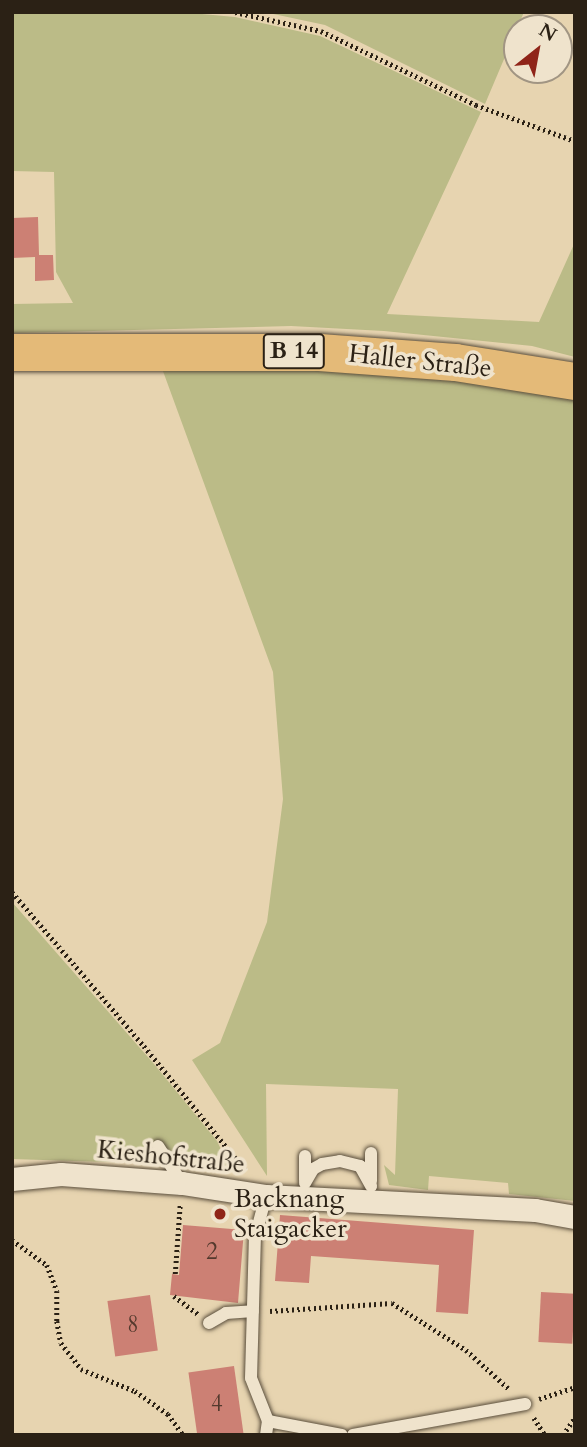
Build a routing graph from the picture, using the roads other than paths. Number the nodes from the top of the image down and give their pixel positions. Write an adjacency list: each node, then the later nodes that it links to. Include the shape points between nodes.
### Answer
1 (12, 352): 2 (main road, Haller Straße / B 14, via 319,352 455,362)
2 (575, 382)
3 (158, 1146): 7 (lane)
4 (371, 1153): 9 (lane)
5 (305, 1156): 8 (lane)
6 (12, 1179): 7 (street, Kieshofstraße, via 61,1174)
7 (182, 1183): 10 (street, Kieshofstraße)
8 (305, 1191): 9 (street, Kieshofstraße); 9 (lane, via 313,1169 340,1161 360,1166); 10 (street, Kieshofstraße)
9 (371, 1194): 11 (street, Kieshofstraße)
10 (266, 1196): 12 (lane, via 255,1237)
11 (575, 1217)
12 (253, 1311): 13 (lane, via 226,1313); 15 (lane, via 251,1378)
13 (209, 1322)
14 (525, 1404): 18 (lane)
15 (268, 1421): 16 (lane); 17 (lane)
16 (266, 1435)
17 (342, 1435)
18 (353, 1435)

